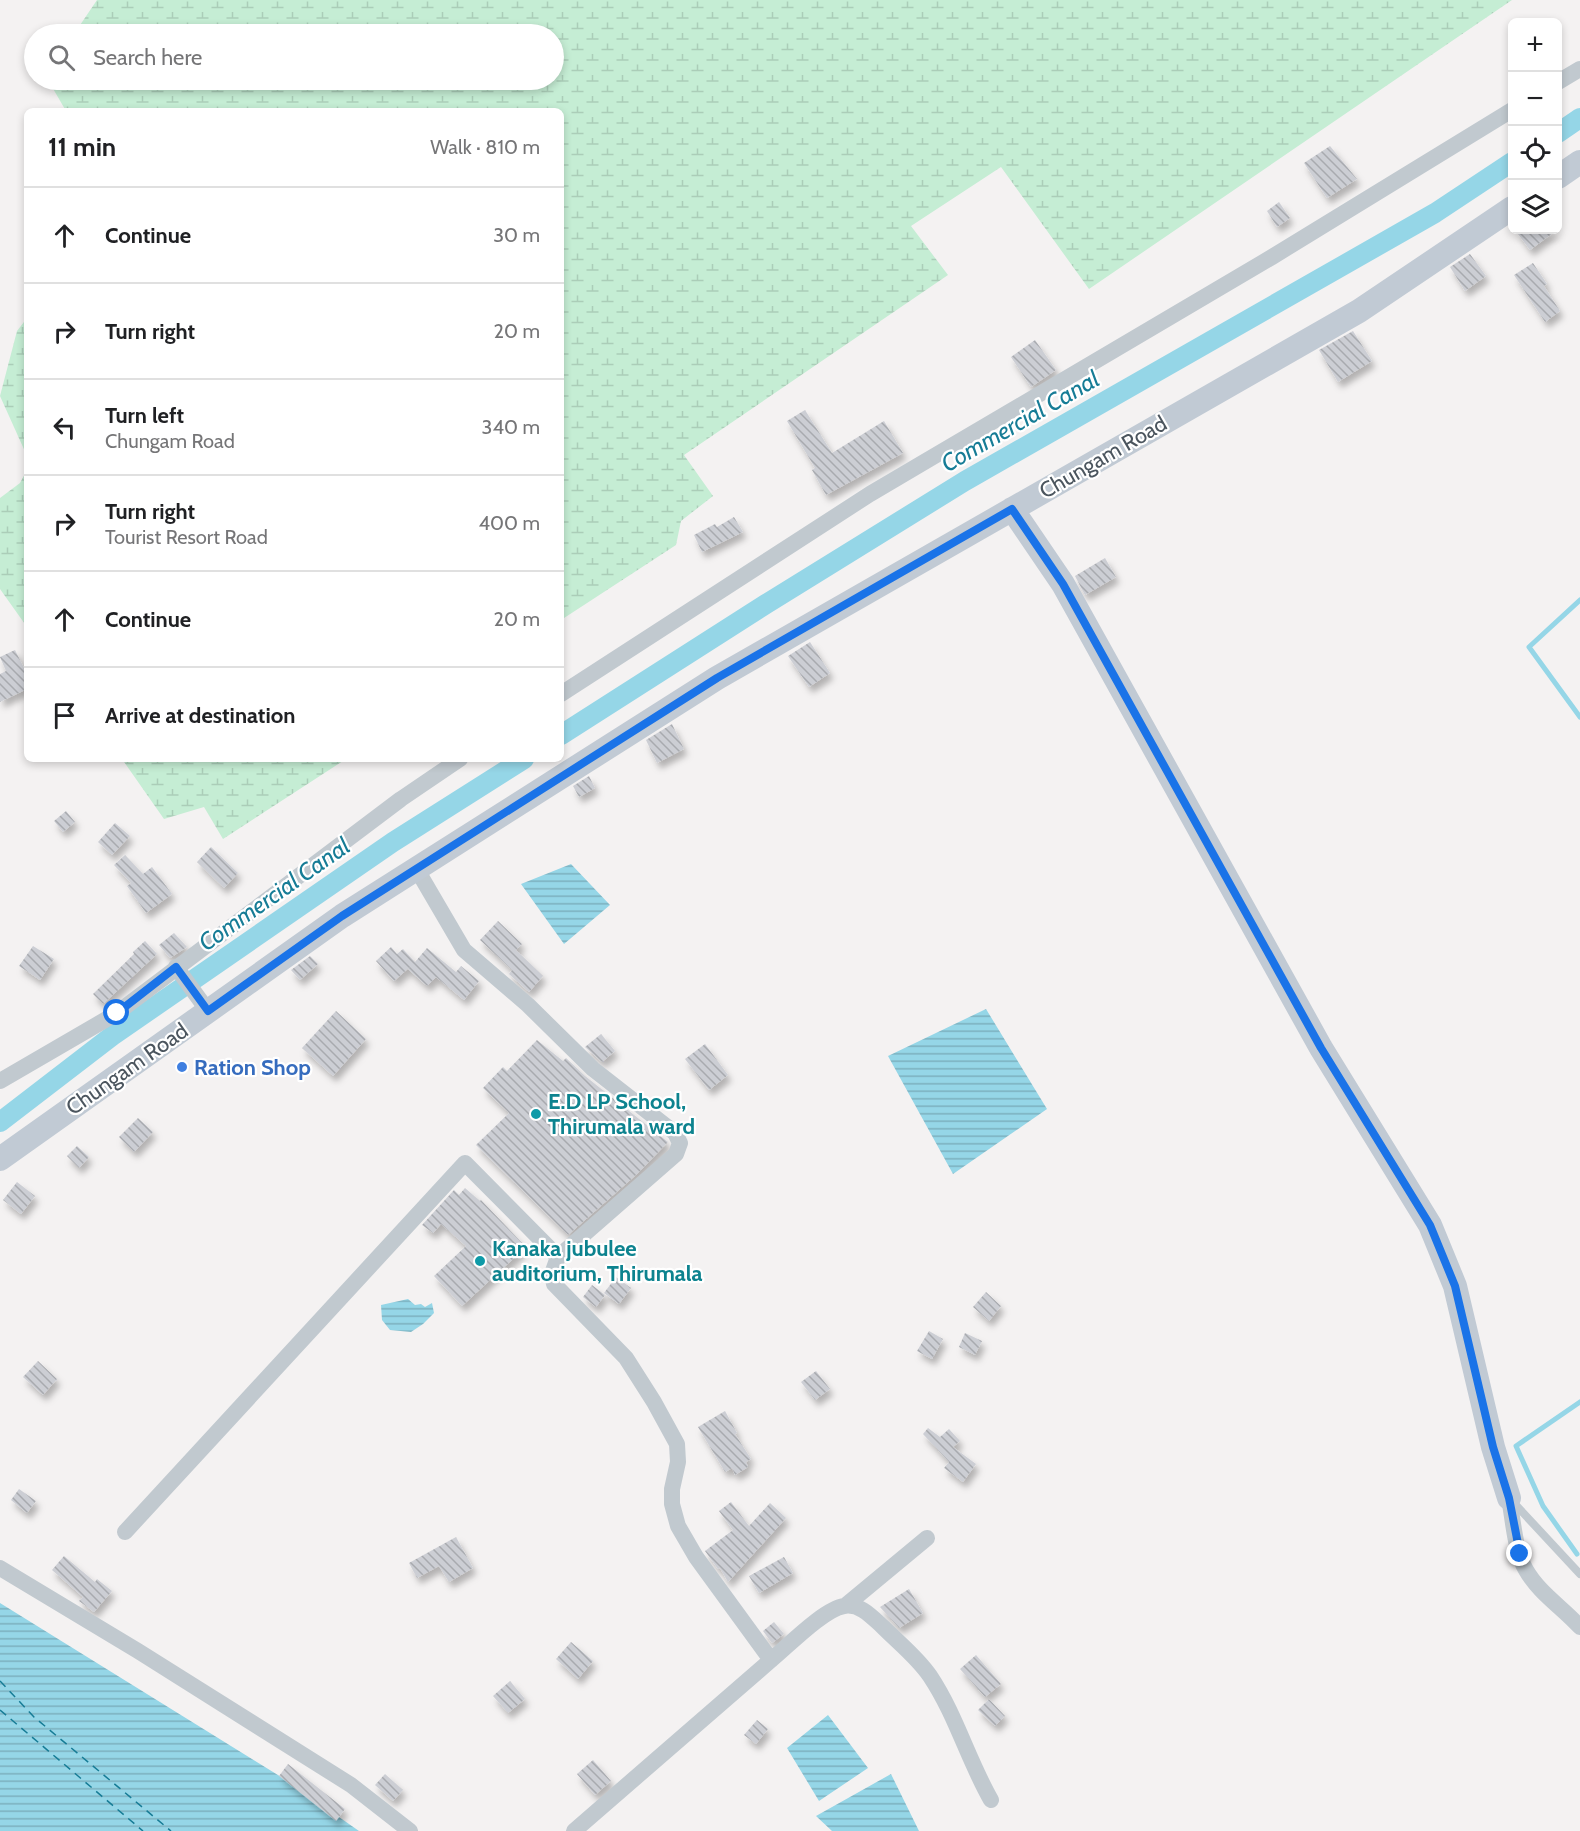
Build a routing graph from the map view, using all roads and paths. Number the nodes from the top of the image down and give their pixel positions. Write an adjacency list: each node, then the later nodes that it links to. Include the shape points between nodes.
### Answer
1 (1580, 69): 2 (street)
2 (1562, 79)
3 (1508, 112): 8 (street, via 870,494)
4 (1580, 162): 5 (main road)
5 (1562, 174)
6 (1508, 211): 7 (main road, Chungam Road, via 1359,311)
7 (1012, 509): 10 (main road, Chungam Road, via 717,678); 16 (main road, via 1063,584 1321,1048 1430,1225 1455,1286)
8 (564, 692)
9 (456, 762): 11 (street)
10 (416, 868): 12 (main road, Chungam Road); 15 (street, via 464,950 593,1069 675,1133 680,1143 676,1154)
11 (176, 967): 12 (street); 13 (street, via 117,1013)
12 (208, 1011): 14 (main road, Chungam Road)
13 (0, 1082)
14 (0, 1160)
15 (558, 1257): 17 (street, via 465,1163); 23 (street, via 552,1274 554,1284 626,1358 677,1444 672,1504 678,1526)
16 (1509, 1498): 20 (lane); 22 (street, via 1526,1570)
17 (125, 1532)
18 (927, 1538): 21 (street)
19 (0, 1568): 25 (street, via 351,1785)
20 (1580, 1574)
21 (845, 1606): 23 (street, via 830,1611); 24 (street, via 857,1607 870,1615 919,1662 947,1707)
22 (1580, 1627)
23 (771, 1660): 26 (street)
24 (991, 1800)
25 (410, 1831)
26 (574, 1831)

